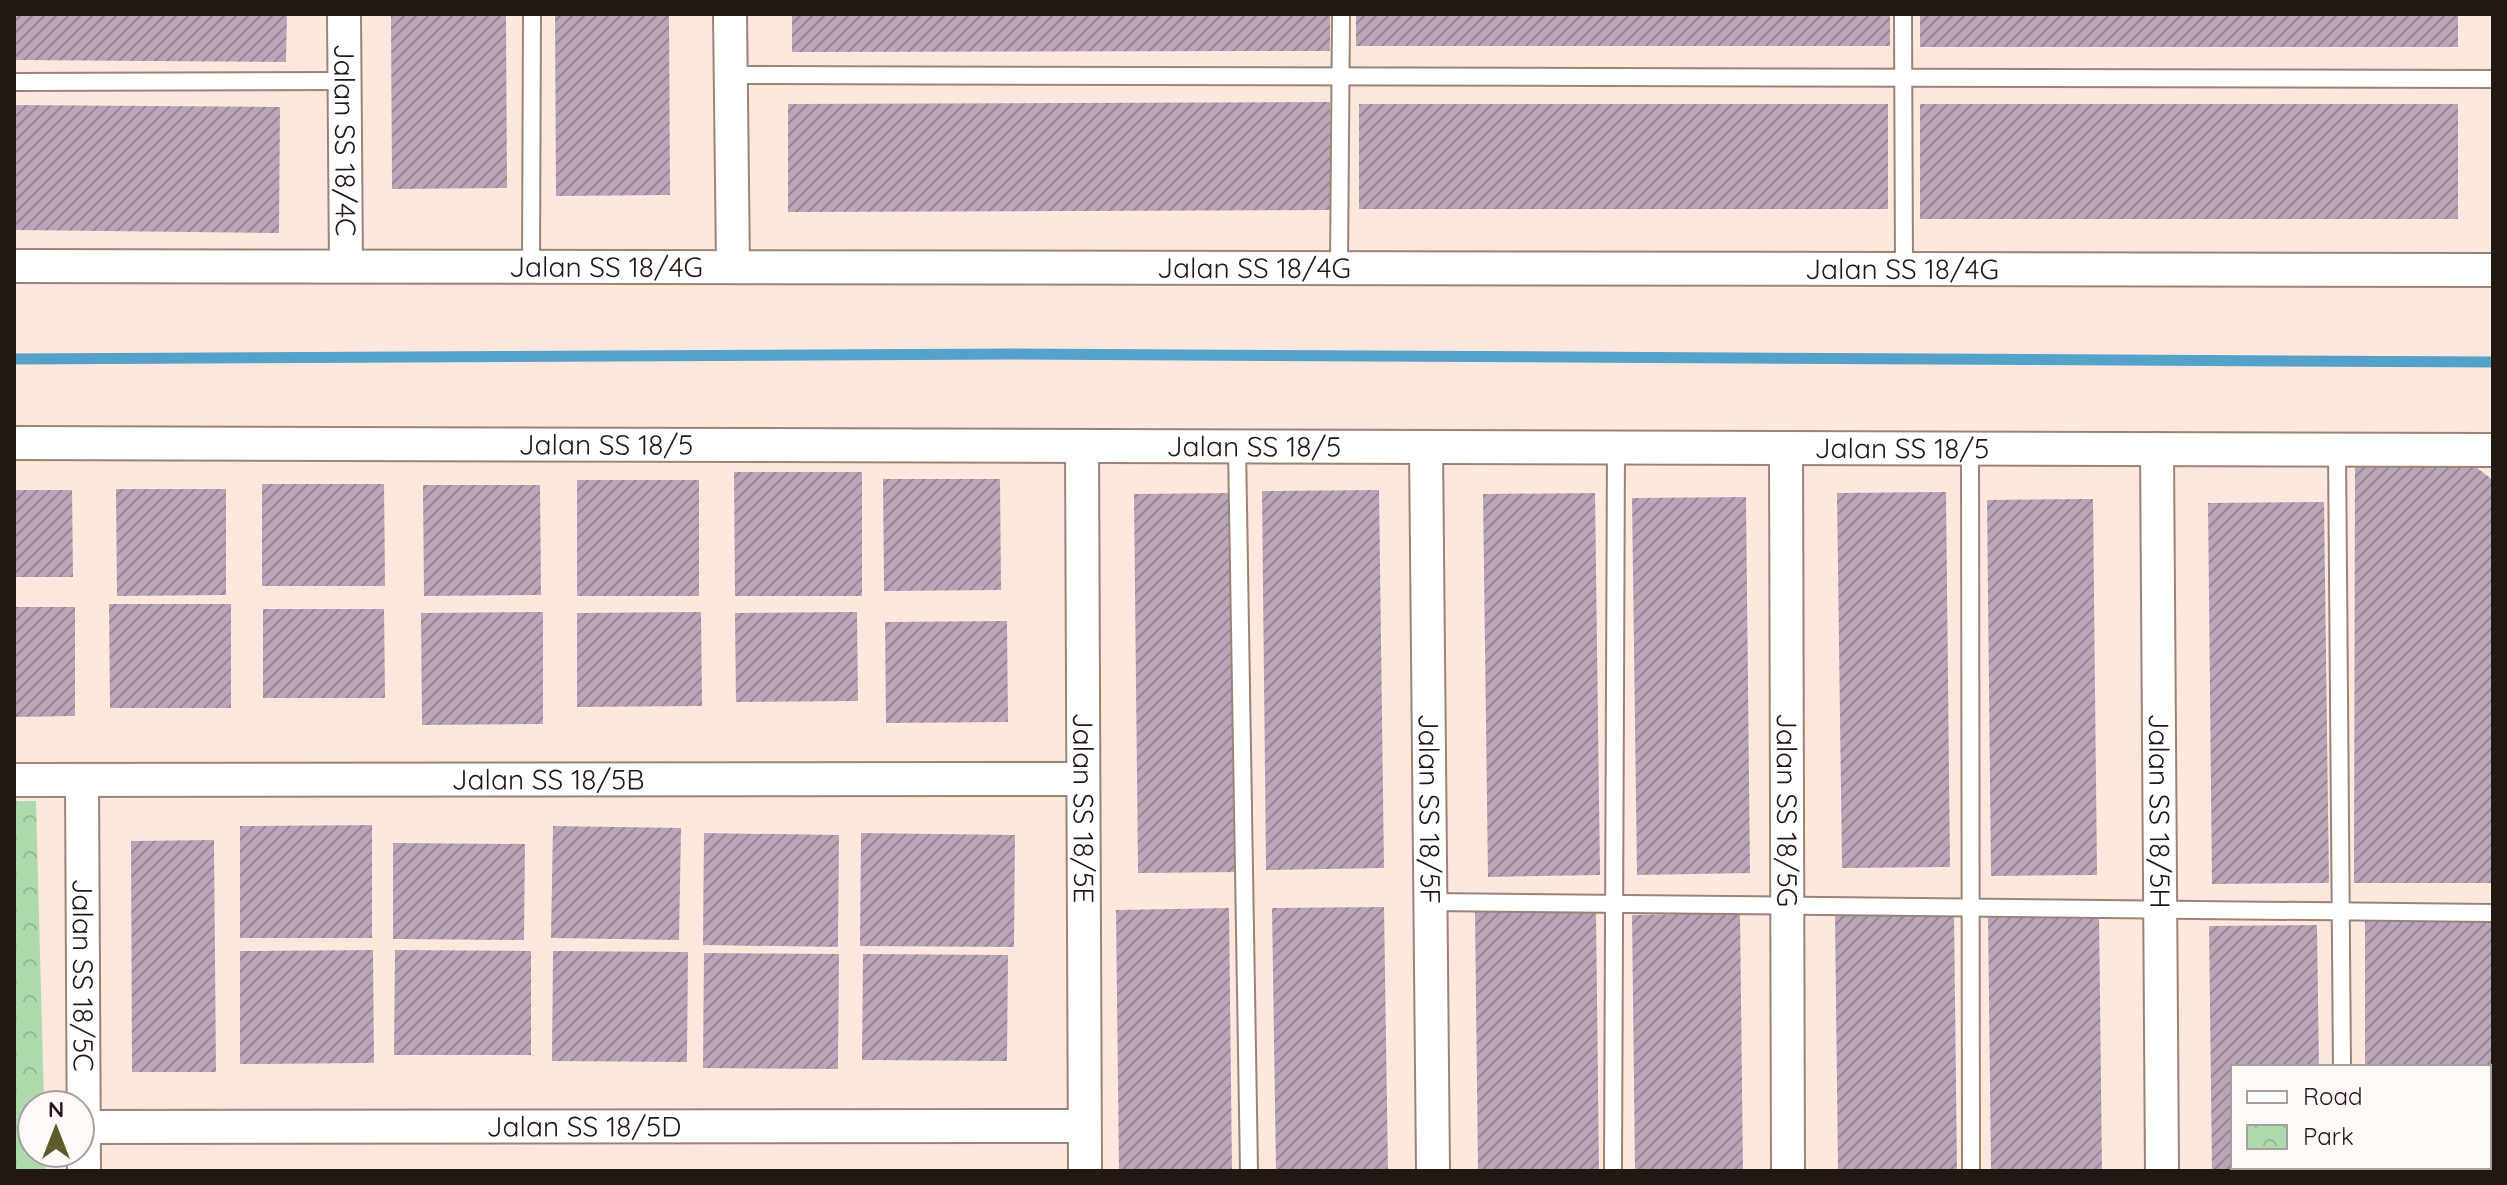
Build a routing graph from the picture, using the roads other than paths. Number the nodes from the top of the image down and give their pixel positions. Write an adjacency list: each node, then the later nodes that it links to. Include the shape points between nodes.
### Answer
1 (344, 14): 10 (street, Jalan SS 18/4C)
2 (532, 14): 14 (lane)
3 (730, 14): 6 (street)
4 (1341, 14): 7 (lane)
5 (1903, 14): 8 (lane)
6 (731, 75): 7 (lane); 15 (street)
7 (1340, 76): 8 (lane); 16 (lane)
8 (1903, 77): 9 (lane); 17 (lane)
9 (2493, 79)
10 (345, 81): 11 (lane); 13 (street, Jalan SS 18/4C)
11 (14, 82)
12 (14, 266): 13 (street, Jalan SS 18/4G)
13 (346, 266): 14 (street, Jalan SS 18/4G)
14 (531, 266): 15 (street, Jalan SS 18/4G)
15 (733, 266): 16 (street, Jalan SS 18/4G)
16 (1339, 266): 17 (street, Jalan SS 18/4G)
17 (1904, 266): 18 (street, Jalan SS 18/4G)
18 (2493, 270)
19 (14, 443): 20 (street, Jalan SS 18/5)
20 (1082, 446): 21 (street, Jalan SS 18/5); 29 (street, Jalan SS 18/5E)
21 (1237, 447): 22 (street, Jalan SS 18/5); 44 (lane)
22 (1426, 447): 23 (street, Jalan SS 18/5); 32 (street, Jalan SS 18/5F)
23 (1616, 448): 24 (street, Jalan SS 18/5); 33 (lane)
24 (1786, 448): 25 (street, Jalan SS 18/5); 34 (street, Jalan SS 18/5G)
25 (1970, 449): 26 (street, Jalan SS 18/5); 35 (lane)
26 (2157, 449): 27 (street, Jalan SS 18/5); 36 (street, Jalan SS 18/5H)
27 (2337, 450): 28 (street, Jalan SS 18/5); 37 (lane)
28 (2493, 450)
29 (1083, 779): 31 (street, Jalan SS 18/5B); 41 (street, Jalan SS 18/5E)
30 (14, 780): 31 (street, Jalan SS 18/5B)
31 (82, 781): 40 (street, Jalan SS 18/5C)
32 (1430, 902): 33 (lane); 45 (street, Jalan SS 18/5F)
33 (1614, 903): 34 (lane); 46 (lane)
34 (1788, 905): 35 (lane); 47 (street, Jalan SS 18/5G)
35 (1971, 907): 36 (lane); 48 (lane)
36 (2160, 909): 37 (lane); 49 (street, Jalan SS 18/5H)
37 (2343, 911): 38 (lane); 39 (lane)
38 (2493, 913)
39 (2342, 1065)
40 (84, 1089)
41 (1084, 1126): 42 (street, Jalan SS 18/5D); 43 (street, Jalan SS 18/5E)
42 (96, 1127)
43 (1085, 1171)
44 (1249, 1171)
45 (1433, 1171)
46 (1613, 1171)
47 (1788, 1171)
48 (1971, 1171)
49 (2162, 1171)

